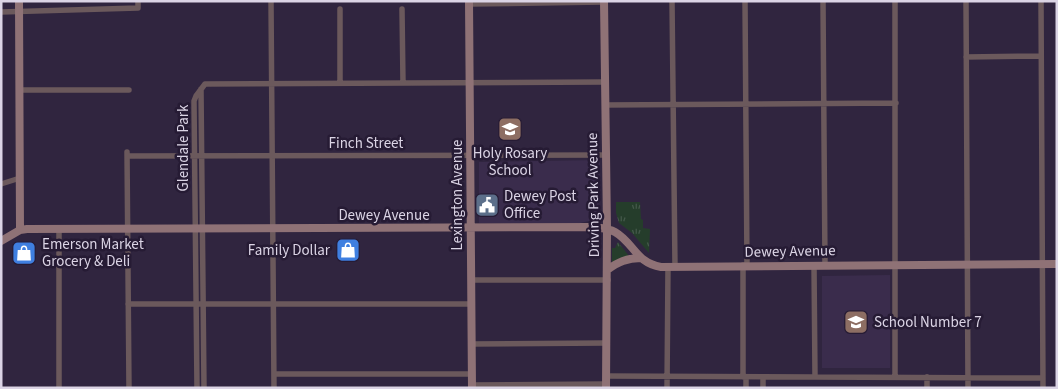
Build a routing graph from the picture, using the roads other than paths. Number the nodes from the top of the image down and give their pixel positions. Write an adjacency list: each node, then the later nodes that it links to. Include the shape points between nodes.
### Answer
1 (19, 1): 15 (street)
2 (138, 1): 15 (street, via 138,8)
3 (271, 1): 20 (street)
4 (672, 1): 28 (street)
5 (745, 1): 29 (street)
6 (823, 1): 27 (street)
7 (895, 1): 26 (street)
8 (966, 1): 17 (street)
9 (1041, 1): 16 (street)
10 (604, 2): 11 (street); 19 (street, Driving Park Avenue)
11 (469, 3): 18 (street, Lexington Avenue)
12 (340, 9): 21 (street)
13 (402, 9): 22 (street)
14 (1, 12): 15 (street)
15 (19, 12): 24 (street)
16 (1041, 56): 17 (street); 48 (street)
17 (966, 57): 47 (street)
18 (470, 82): 19 (street); 22 (street); 35 (street, Lexington Avenue)
19 (605, 82): 30 (street, Driving Park Avenue)
20 (271, 83): 21 (street); 23 (street, via 208,84); 34 (street)
21 (340, 83): 22 (street)
22 (403, 83)
23 (201, 89): 32 (street, Glendale Park, via 194,100); 33 (street, Glendale Park)
24 (20, 90): 25 (street); 36 (street)
25 (129, 90)
26 (896, 102): 27 (street); 52 (street)
27 (824, 103): 29 (street); 51 (street)
28 (673, 104): 29 (street); 30 (street); 54 (street)
29 (746, 104): 53 (street)
30 (605, 105): 31 (street, Driving Park Avenue)
31 (606, 155): 35 (street, Finch Street); 43 (street, Driving Park Avenue)
32 (195, 156): 33 (street, Finch Street); 40 (street, Finch Street, via 127,154); 41 (street, Glendale Park)
33 (202, 156): 34 (street, Finch Street); 41 (street, Glendale Park)
34 (272, 156): 35 (street, Finch Street); 42 (street)
35 (471, 156): 38 (street, Lexington Avenue)
36 (20, 178): 37 (street); 44 (street)
37 (1, 184)
38 (471, 228): 42 (street, Dewey Avenue); 43 (street, Dewey Avenue); 56 (street, Lexington Avenue)
39 (59, 229): 40 (street, Dewey Avenue); 44 (street, Dewey Avenue); 78 (street)
40 (128, 229): 41 (street, Dewey Avenue); 58 (street)
41 (199, 229): 42 (street, Dewey Avenue); 59 (street, Glendale Park); 60 (street, Glendale Park)
42 (273, 229): 61 (street)
43 (607, 229): 46 (street, Dewey Avenue, via 619,235); 55 (street, Driving Park Avenue)
44 (20, 230): 45 (street, Dewey Avenue)
45 (1, 241)
46 (641, 258): 54 (street, Dewey Avenue, via 652,265); 55 (street, via 626,259)
47 (968, 264): 48 (street, Dewey Avenue); 52 (street, Dewey Avenue); 73 (street)
48 (1042, 264): 49 (street, Dewey Avenue); 74 (street)
49 (1057, 264)
50 (814, 265): 51 (street, Dewey Avenue); 53 (street, Dewey Avenue); 70 (street)
51 (825, 265): 52 (street, Dewey Avenue)
52 (896, 265): 71 (street)
53 (745, 266): 54 (street, Dewey Avenue); 68 (street)
54 (672, 267): 67 (street)
55 (607, 270): 57 (street, Driving Park Avenue)
56 (472, 280): 57 (street); 62 (street, Lexington Avenue)
57 (608, 280): 63 (street, Driving Park Avenue)
58 (128, 304): 59 (street); 79 (street)
59 (196, 304): 60 (street); 80 (street, Glendale Park)
60 (203, 304): 61 (street); 81 (street, Glendale Park)
61 (273, 304): 62 (street); 65 (street)
62 (472, 304): 64 (street, Lexington Avenue)
63 (606, 343): 64 (street); 75 (street, Driving Park Avenue)
64 (472, 344): 66 (street, Lexington Avenue)
65 (274, 374): 66 (street); 82 (street)
66 (472, 374): 76 (street, Lexington Avenue)
67 (667, 376): 68 (street); 75 (street); 83 (street)
68 (745, 377): 69 (street); 84 (street)
69 (763, 377): 70 (street); 85 (street)
70 (815, 377): 71 (street)
71 (895, 377): 72 (street)
72 (927, 377): 73 (street); 86 (street)
73 (968, 377): 74 (street); 87 (street)
74 (1043, 378): 88 (street)
75 (606, 383): 77 (street)
76 (472, 386): 77 (street)
77 (539, 386)
78 (59, 388)
79 (129, 388)
80 (197, 388)
81 (204, 388)
82 (274, 388)
83 (667, 388)
84 (746, 388)
85 (763, 388)
86 (927, 388)
87 (968, 388)
88 (1043, 388)

